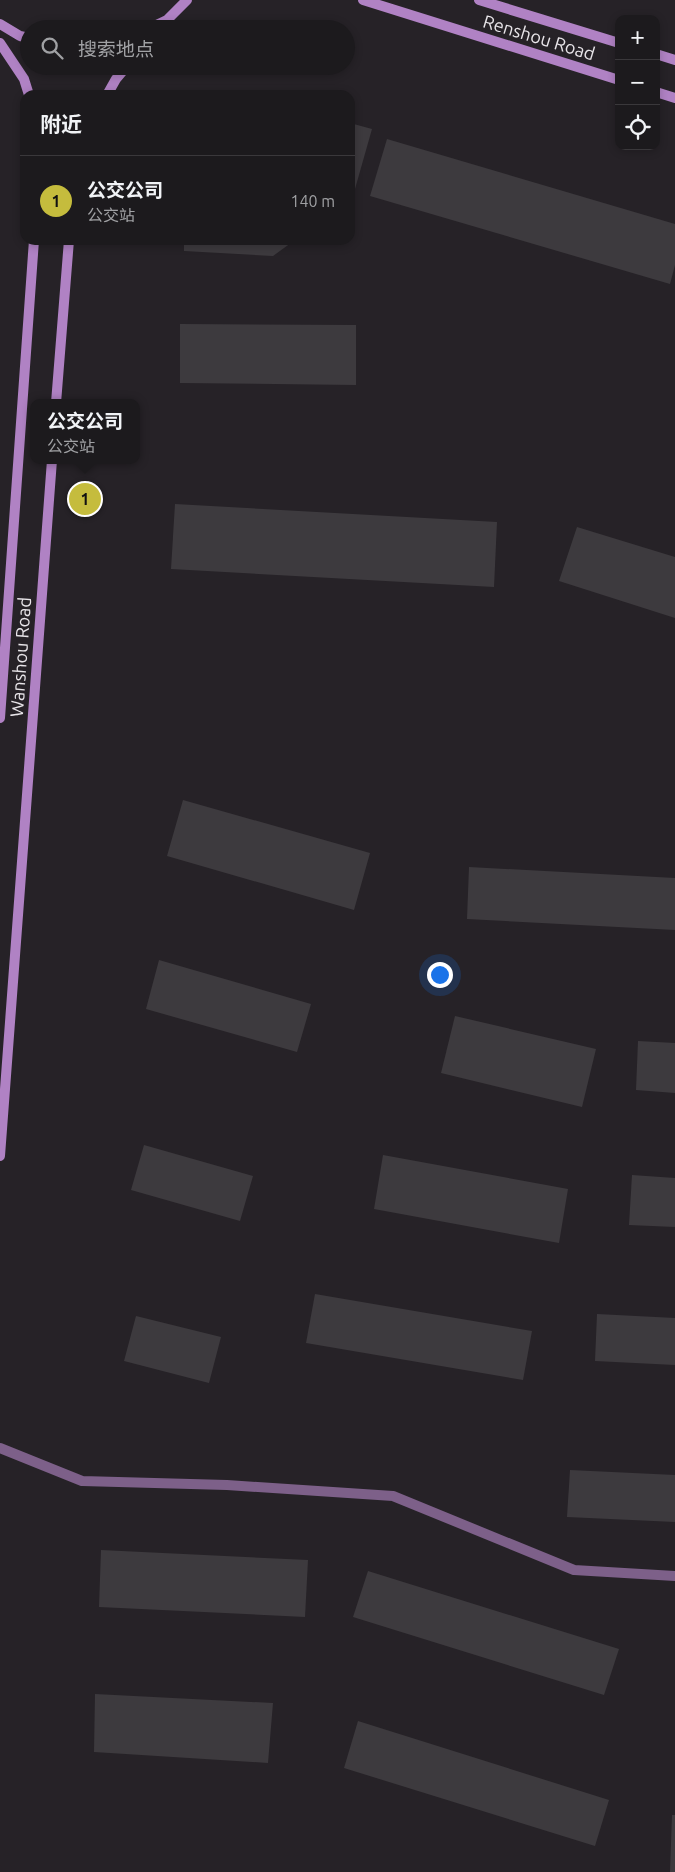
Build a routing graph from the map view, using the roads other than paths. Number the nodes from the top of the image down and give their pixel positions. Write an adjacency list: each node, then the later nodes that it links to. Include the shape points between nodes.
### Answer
1 (187, 0): 4 (main road)
2 (363, 0): 14 (main road, Renshou Road)
3 (479, 0): 7 (main road, Renshou Road)
4 (166, 20)
5 (0, 24): 6 (main road)
6 (20, 36)
7 (615, 42)
8 (0, 43): 11 (main road)
9 (660, 55): 10 (main road)
10 (675, 60)
11 (20, 73)
12 (21, 75): 15 (main road)
13 (119, 75): 16 (main road)
14 (615, 79)
15 (27, 90)
16 (110, 90)
17 (660, 93): 18 (main road)
18 (675, 98)
19 (34, 245): 23 (main road, Wanshou Road)
20 (69, 245): 21 (main road)
21 (56, 399)
22 (52, 464): 24 (main road, Wanshou Road)
23 (0, 718)
24 (0, 1156)
25 (0, 1448): 26 (street, via 82,1482 227,1485 393,1496 574,1570)
26 (675, 1576)

